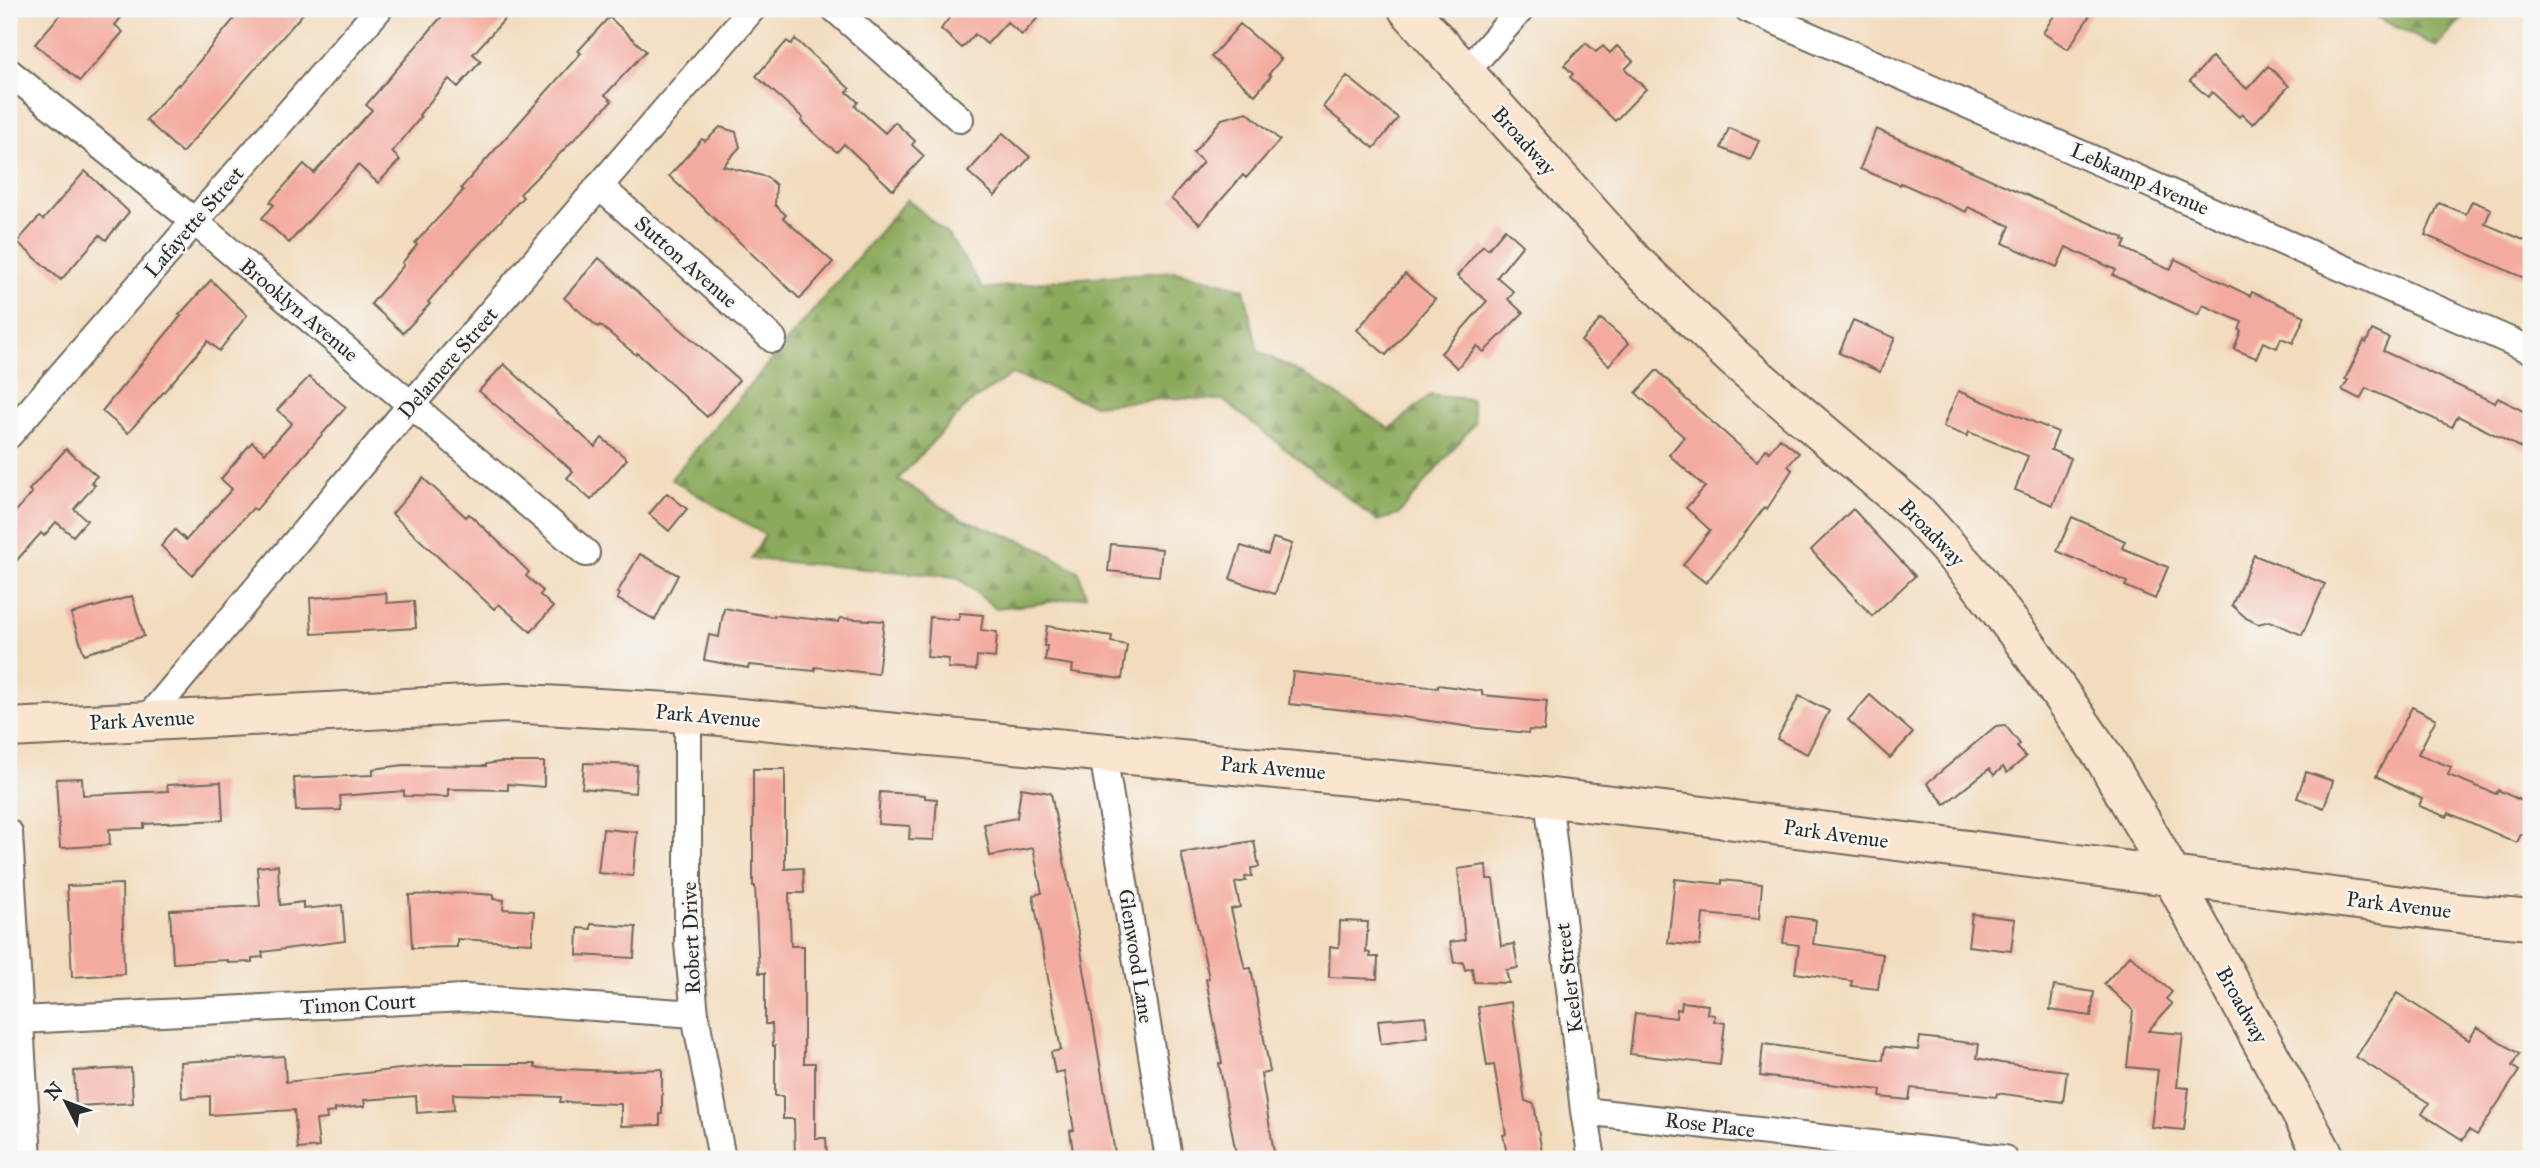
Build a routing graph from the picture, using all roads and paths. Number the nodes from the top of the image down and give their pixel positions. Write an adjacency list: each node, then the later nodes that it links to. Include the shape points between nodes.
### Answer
1 (379, 9): 11 (street, Lafayette Street)
2 (752, 9): 10 (street, Delamere Street)
3 (835, 9): 9 (street)
4 (1408, 9): 8 (main road, Broadway)
5 (1521, 9): 8 (street)
6 (1748, 9): 13 (street, Lebkamp Avenue)
7 (9, 72): 11 (street, Brooklyn Avenue)
8 (1464, 74): 23 (main road, Broadway, via 1679,307 1919,515 1952,550 2080,720)
9 (960, 119)
10 (599, 186): 12 (street, Sutton Avenue); 14 (street, Delamere Street)
11 (194, 221): 14 (street, Brooklyn Avenue); 15 (street, Lafayette Street)
12 (773, 339)
13 (2531, 350)
14 (411, 405): 16 (street, Brooklyn Avenue); 18 (street, Delamere Street)
15 (9, 435)
16 (586, 553)
17 (688, 713): 18 (main road, Park Avenue, via 507,703); 20 (main road, Park Avenue); 25 (street, Robert Drive, via 688,944)
18 (146, 720): 19 (main road, Park Avenue)
19 (9, 728)
20 (1103, 754): 21 (main road, Park Avenue); 30 (street, Glenwood Lane)
21 (1548, 797): 23 (main road, Park Avenue); 27 (street, Keeler Street)
22 (9, 833): 26 (street)
23 (2172, 877): 24 (main road, Park Avenue); 33 (main road, Broadway)
24 (2531, 920)
25 (695, 1014): 26 (street, Timon Court, via 465,998); 29 (street, Robert Drive)
26 (20, 1020): 28 (street)
27 (1584, 1111): 31 (street, Keeler Street); 32 (street, Rose Place)
28 (28, 1159)
29 (722, 1159)
30 (1169, 1159)
31 (1591, 1159)
32 (2004, 1159)
33 (2326, 1159)

